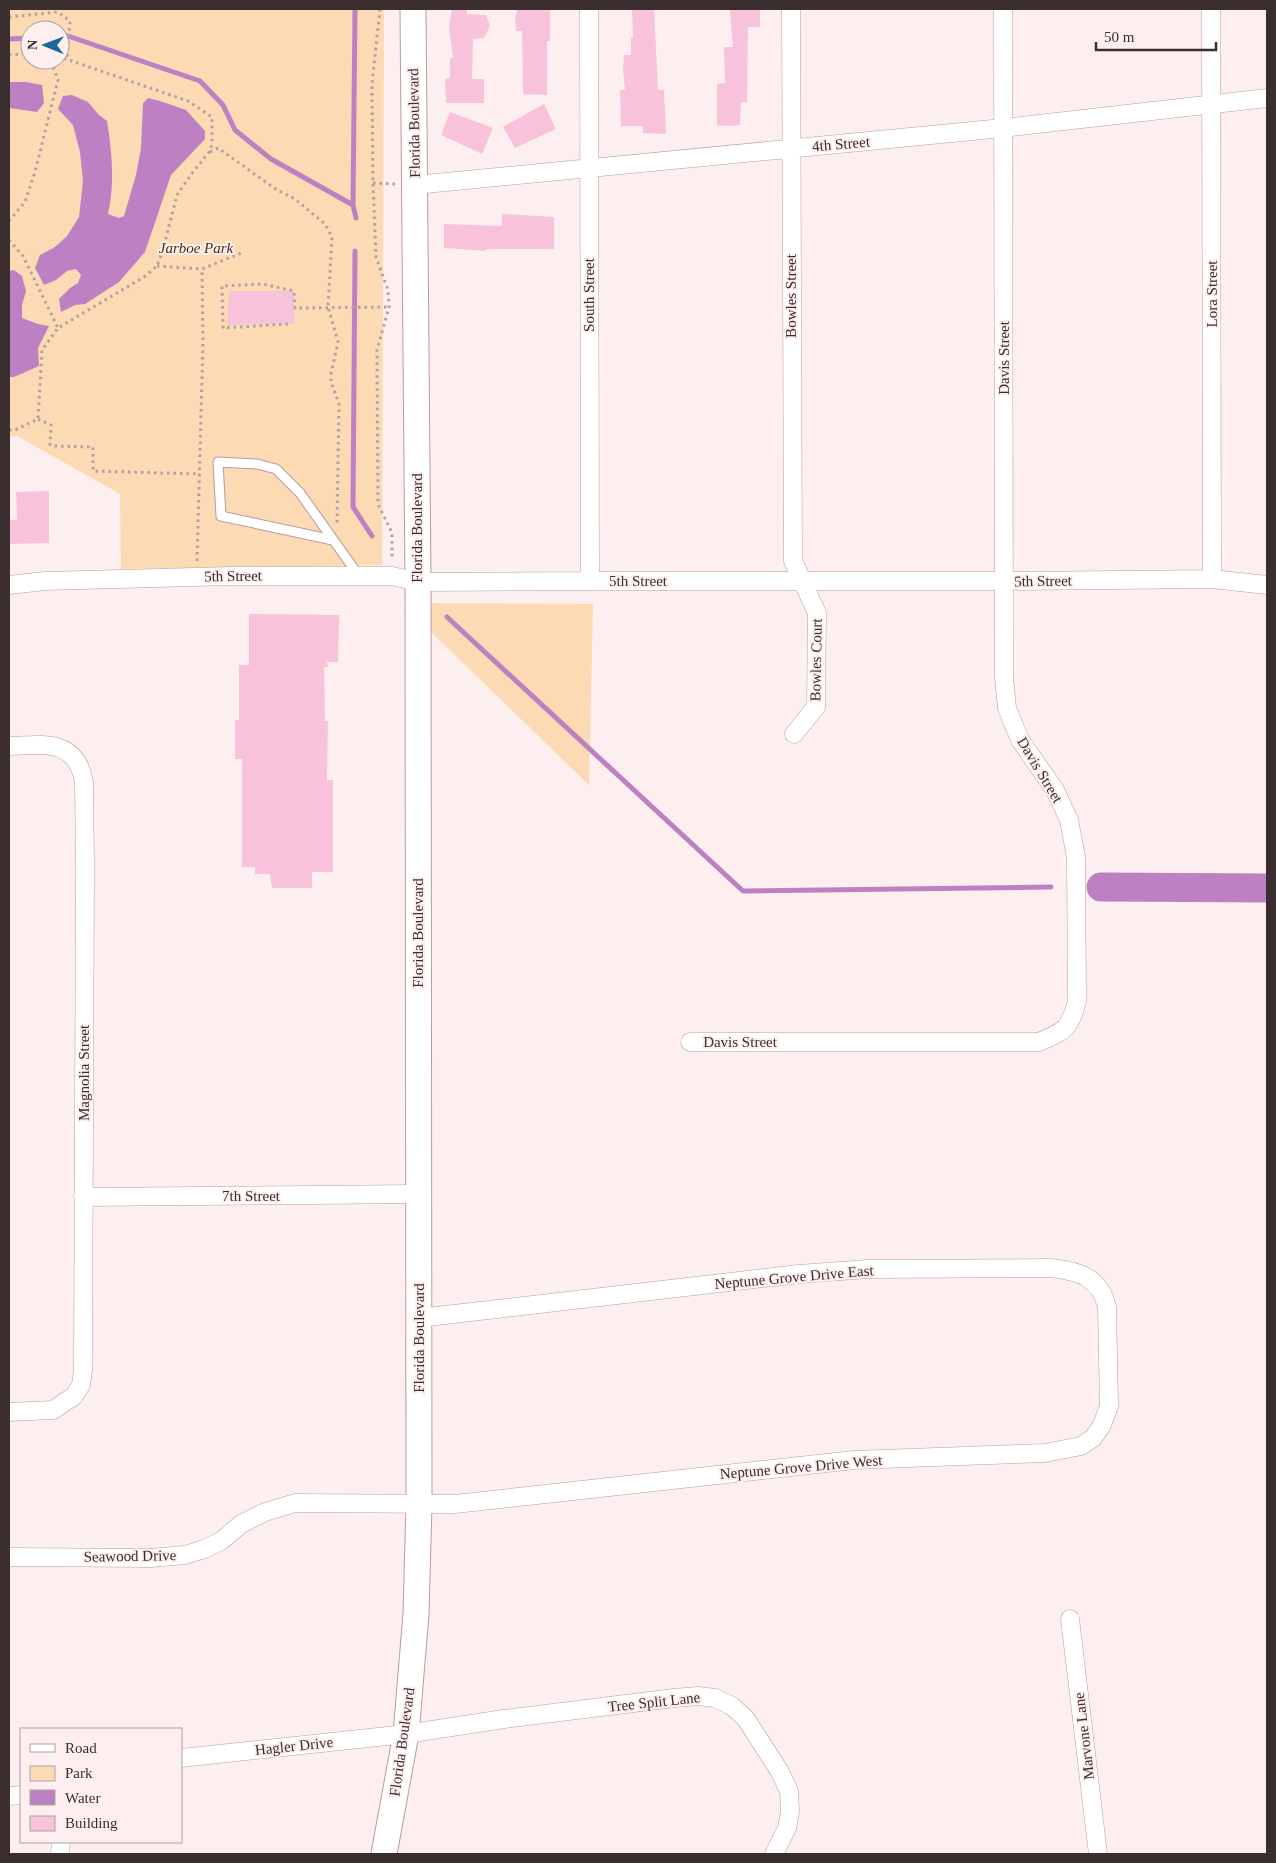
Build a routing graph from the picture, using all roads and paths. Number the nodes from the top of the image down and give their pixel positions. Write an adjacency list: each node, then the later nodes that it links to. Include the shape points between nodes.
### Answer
1 (380, 9): 24 (path, via 372,84 373,183 376,257 388,290)
2 (413, 9): 17 (street, Florida Boulevard)
3 (589, 9): 16 (street, South Street)
4 (791, 9): 14 (street, Bowles Street)
5 (1003, 9): 13 (street, Davis Street)
6 (1211, 9): 12 (street, Lora Street)
7 (9, 17): 8 (path, via 58,12)
8 (69, 20)
9 (70, 60): 15 (path, via 188,101 212,117)
10 (54, 70): 18 (path, via 58,80 35,172 25,202)
11 (1267, 98): 12 (street, 4th Street)
12 (1211, 104): 13 (street, 4th Street); 34 (street, Lora Street)
13 (1003, 128): 14 (street, 4th Street); 36 (street, Davis Street)
14 (791, 148): 16 (street, 4th Street); 38 (street, Bowles Street, via 793,561)
15 (210, 152): 21 (path, via 177,195); 23 (path, via 218,148 229,154 277,190 295,199 325,224 332,237)
16 (588, 168): 17 (street, 4th Street); 35 (street, South Street)
17 (415, 185): 37 (street, Florida Boulevard)
18 (9, 221)
19 (9, 240): 26 (path, via 23,256)
20 (241, 253): 22 (path)
21 (156, 266): 22 (path); 26 (path, via 144,277)
22 (202, 269): 29 (path)
23 (328, 307): 24 (path); 25 (path, via 295,308 294,291 264,284 222,286 223,328); 30 (path, via 338,342 331,374 339,404)
24 (389, 307): 32 (path, via 377,350 378,504 392,533)
25 (288, 324)
26 (58, 328): 27 (path, via 42,350)
27 (38, 419): 28 (path); 29 (path, via 51,425 50,445 93,447 94,471)
28 (9, 430)
29 (200, 474): 33 (path)
30 (335, 542): 30 (lane, via 300,493 276,469 257,464 218,462 221,516); 31 (lane)
31 (359, 576): 32 (street, 5th Street); 33 (street, 5th Street)
32 (392, 576): 37 (street, 5th Street)
33 (197, 577): 39 (street, 5th Street)
34 (1212, 579): 36 (street, 5th Street); 40 (street, 5th Street)
35 (590, 581): 37 (street, 5th Street); 38 (street, 5th Street)
36 (1004, 581): 38 (street, 5th Street); 43 (street, Davis Street, via 1007,708 1020,740 1055,790 1069,820 1076,857 1077,1001 1072,1019 1062,1032 1039,1042)
37 (418, 582): 44 (street, Florida Boulevard)
38 (803, 582): 41 (street, Bowles Court, via 817,613 816,707)
39 (9, 585)
40 (1267, 585)
41 (794, 734)
42 (9, 746): 45 (street, Magnolia Street, via 59,747 68,752 82,770 84,782)
43 (690, 1042)
44 (419, 1194): 45 (street, 7th Street); 46 (street, Florida Boulevard)
45 (83, 1197): 48 (street, Magnolia Street, via 81,1385 74,1396 53,1410)
46 (419, 1318): 47 (street, Neptune Grove Drive East, via 799,1274 868,1269 1051,1268 1074,1270 1099,1289 1107,1307); 49 (street, Florida Boulevard)
47 (1109, 1353): 49 (street, Neptune Grove Drive West, via 1109,1406 1093,1438 1081,1446 1045,1453 854,1460 455,1504)
48 (9, 1412)
49 (418, 1504): 50 (street, Seawood Drive, via 294,1503 265,1512 241,1524 221,1541 185,1555 151,1558); 52 (street, Florida Boulevard, via 416,1614)
50 (9, 1557)
51 (1070, 1618): 56 (street, Marvone Lane)
52 (406, 1734): 53 (street, Hagler Drive); 54 (street, Florida Boulevard); 55 (street, Tree Split Lane, via 674,1698 715,1698 732,1706 746,1719 788,1790 790,1811 787,1828)
53 (182, 1758)
54 (384, 1854)
55 (774, 1854)
56 (1098, 1854)

